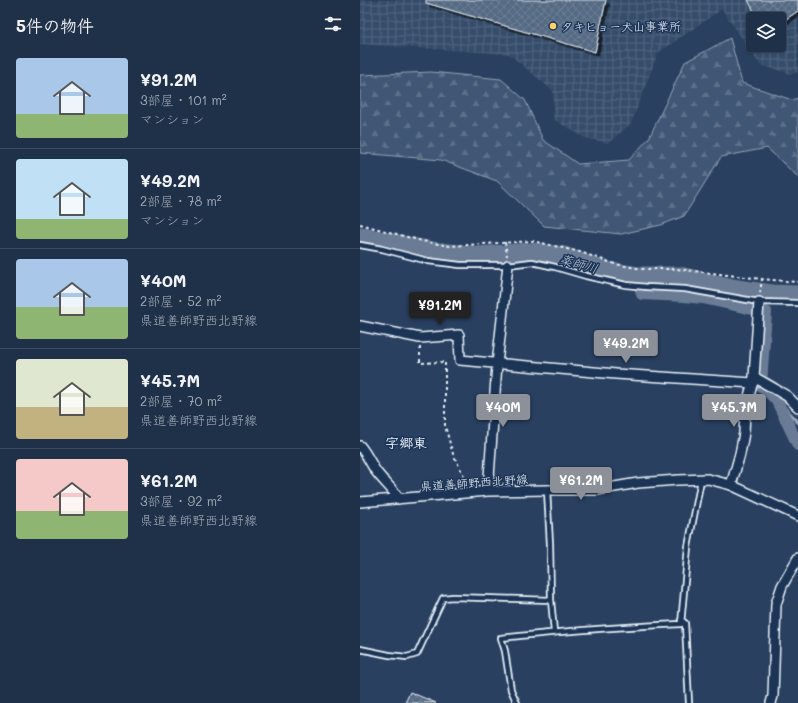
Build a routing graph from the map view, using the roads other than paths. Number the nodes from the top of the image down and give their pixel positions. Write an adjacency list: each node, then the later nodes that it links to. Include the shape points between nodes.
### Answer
1 (360, 245): 2 (lane, via 428,261 460,265)
2 (508, 265): 3 (lane, via 532,262 626,285 685,289); 6 (street)
3 (759, 302): 4 (lane); 7 (street)
4 (798, 303)
5 (360, 326): 6 (street, via 420,338 459,335 460,360)
6 (497, 364): 7 (street, via 616,374); 13 (street)
7 (754, 380): 8 (street, via 764,382 787,396); 11 (street, via 745,412 740,454)
8 (798, 407)
9 (360, 446): 14 (street)
10 (701, 480): 11 (street, 県道善師野西北野線); 12 (street, 県道善師野西北野線, via 638,483 597,490); 19 (lane, via 688,547)
11 (731, 485): 16 (street, 県道善師野西北野線)
12 (547, 490): 13 (street, 県道善師野西北野線); 18 (lane)
13 (488, 491): 14 (street, 県道善師野西北野線)
14 (399, 499): 15 (street, 県道善師野西北野線)
15 (360, 502)
16 (798, 516)
17 (798, 558): 24 (street, via 782,586 776,604)
18 (551, 600): 20 (lane); 21 (lane, via 443,598 417,654 407,657)
19 (681, 620): 20 (lane, via 681,624); 23 (lane, via 685,623)
20 (554, 632): 22 (lane, via 501,638 511,690)
21 (360, 649)
22 (517, 703)
23 (689, 703)
24 (771, 703)

